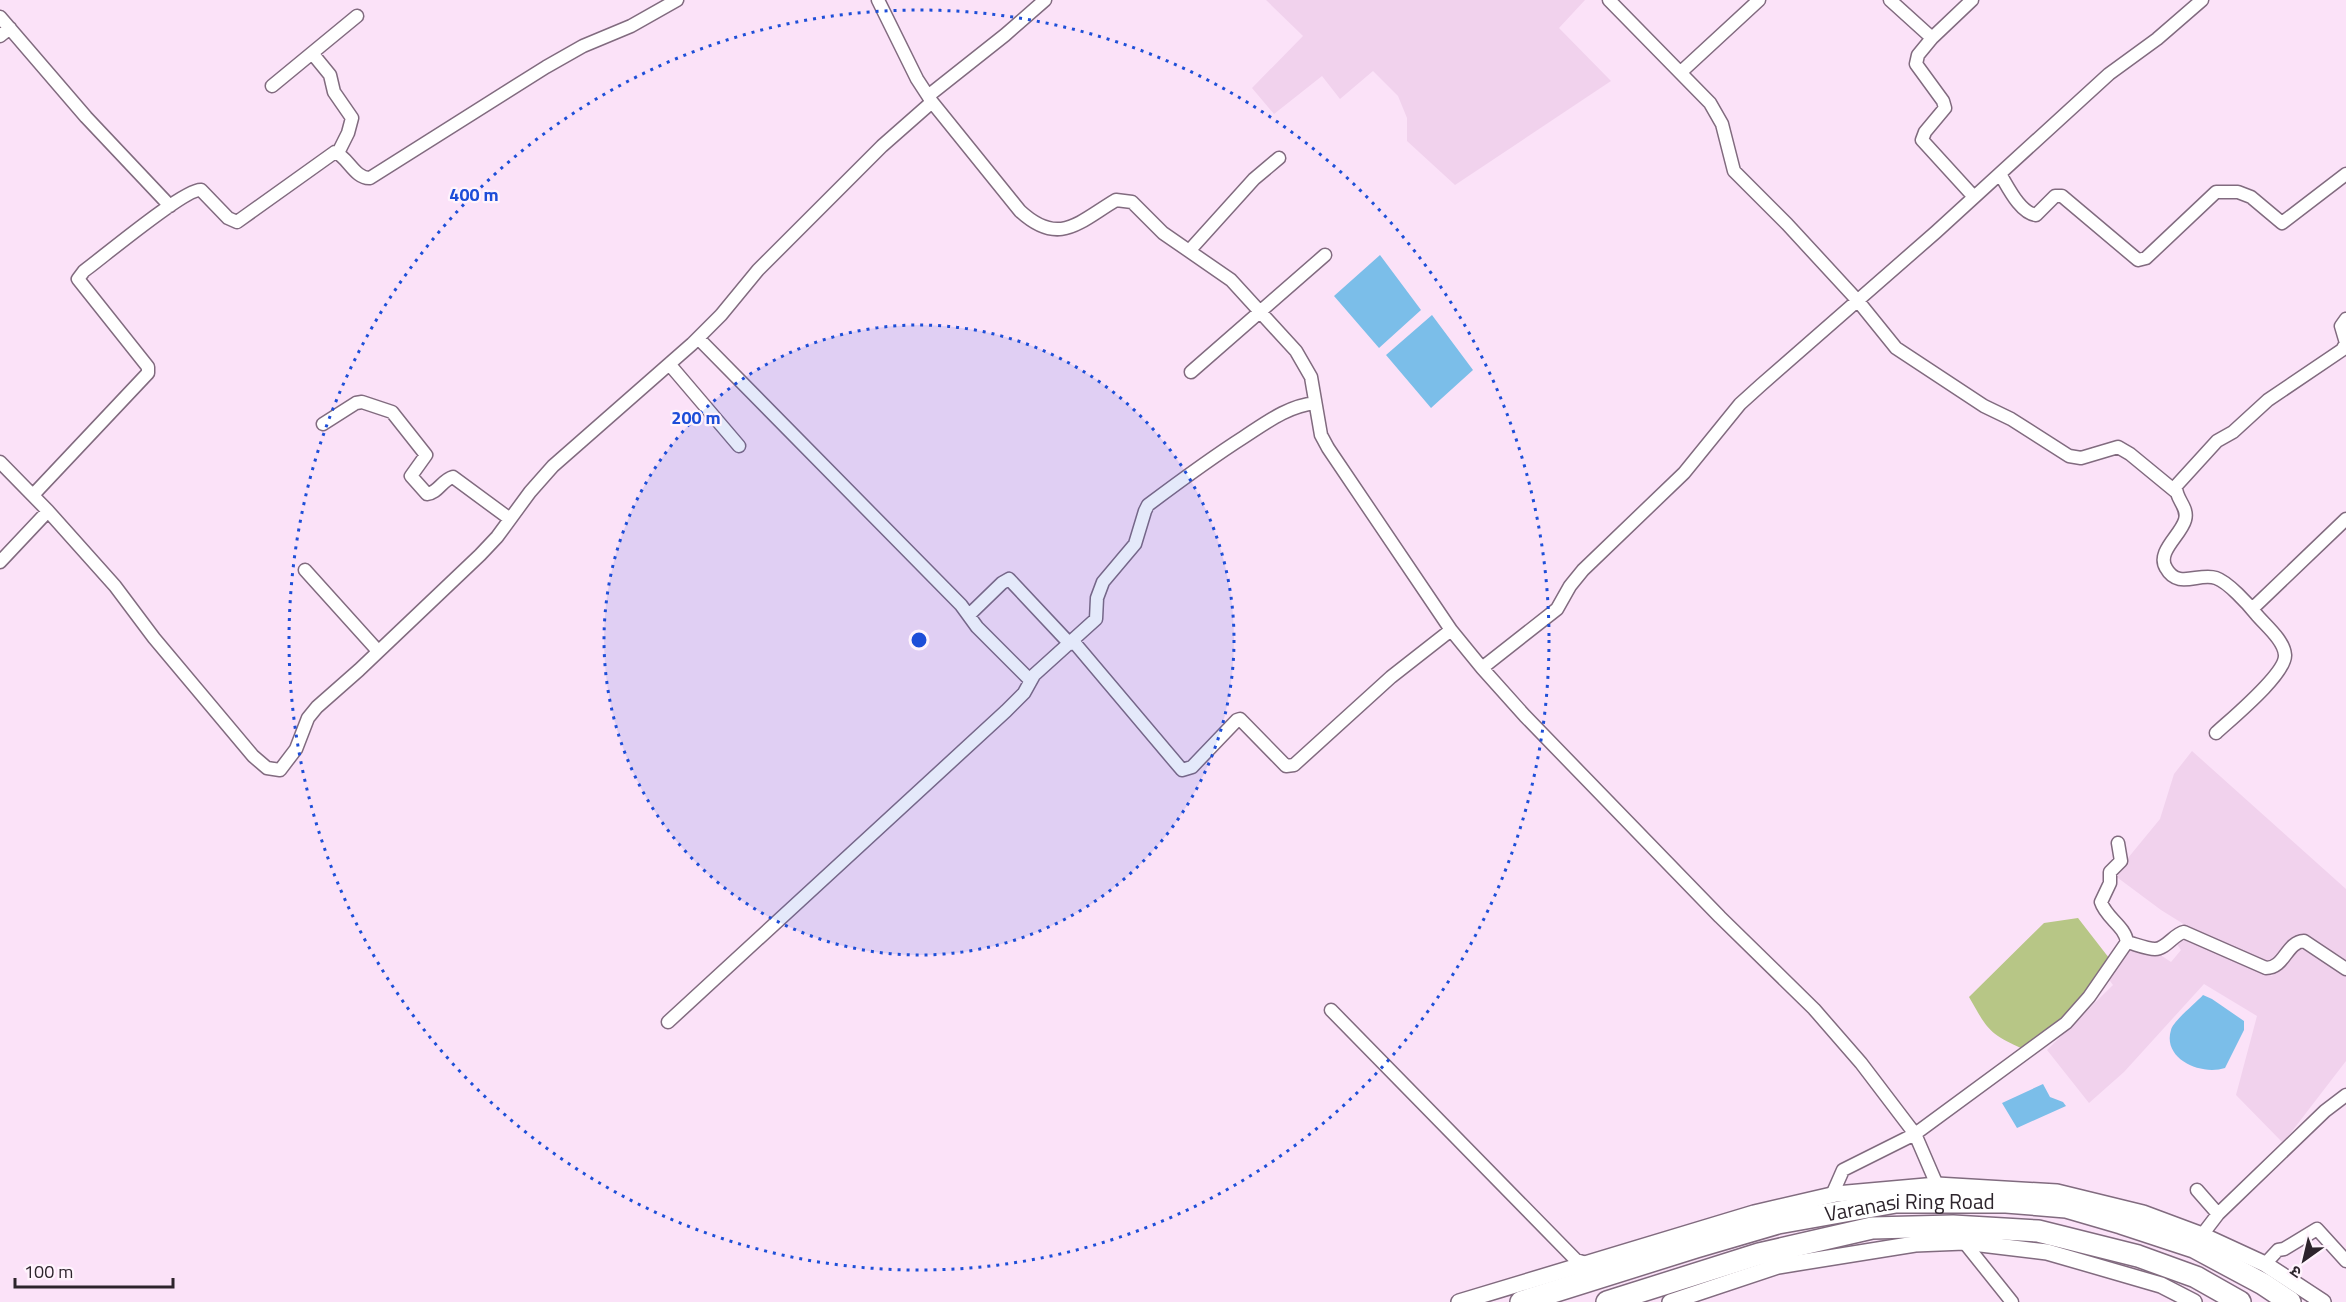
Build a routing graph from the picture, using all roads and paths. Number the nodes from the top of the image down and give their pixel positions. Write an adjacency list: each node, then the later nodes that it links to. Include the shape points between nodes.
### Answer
1 (678, 0): 17 (street, via 546,67 370,178 360,176)
2 (878, 0): 16 (street)
3 (1045, 0): 16 (street)
4 (1609, 0): 14 (street)
5 (1759, 0): 14 (street)
6 (1890, 0): 12 (street)
7 (1972, 0): 12 (street)
8 (2202, 0): 19 (street, via 2109,74)
9 (357, 16): 13 (street)
10 (0, 17): 11 (street)
11 (5, 32): 22 (street)
12 (1932, 38): 21 (street, via 1918,55 1916,64 1945,108 1922,140)
13 (312, 53): 15 (street); 17 (street, via 330,75 333,92 352,118)
14 (1681, 72): 25 (street, via 1717,112 1734,171)
15 (272, 86)
16 (930, 99): 23 (street, via 1030,221 1044,228 1071,228 1124,199); 28 (street, via 758,270)
17 (338, 153): 22 (street, via 237,222 201,190 189,192)
18 (1279, 158): 23 (street, via 1254,179)
19 (2000, 174): 20 (street, via 2030,213 2036,214 2059,195 2133,257 2142,260 2216,192 2238,192 2251,197 2282,223); 21 (street)
20 (2346, 174)
21 (1974, 197): 25 (street)
22 (170, 206): 36 (street, via 78,279 148,367 148,373)
23 (1189, 251): 26 (street, via 1231,280)
24 (1325, 255): 26 (street)
25 (1858, 301): 35 (street, via 1896,348 1984,406 2076,458 2112,447 2124,449); 47 (street, via 1740,404 1684,473 1583,570 1557,609)
26 (1261, 312): 30 (street); 31 (street, via 1305,363)
27 (2346, 320): 35 (street, via 2341,326 2346,343 2342,350 2268,400 2233,432 2208,448 2178,482)
28 (698, 338): 29 (street); 43 (street)
29 (670, 365): 33 (street); 38 (street, via 553,466)
30 (1191, 372)
31 (1315, 403): 44 (street, via 1321,435 1328,448); 45 (street, via 1276,417 1200,466 1149,505 1135,544 1103,582 1096,619)
32 (323, 424): 38 (street, via 356,403 385,408 424,451 424,459 411,476 427,494 453,477)
33 (739, 446)
34 (0, 462): 36 (street)
35 (2175, 491): 42 (street, via 2186,518 2165,553 2165,568 2179,580 2212,576 2221,580)
36 (33, 495): 37 (street)
37 (48, 511): 40 (street); 46 (street, via 115,586 253,756 274,771 287,763 317,706)
38 (510, 519): 46 (street, via 480,555)
39 (2346, 519): 42 (street)
40 (0, 562)
41 (305, 570): 46 (street)
42 (2252, 609): 49 (street, via 2283,648 2283,664)
43 (969, 615): 45 (street, via 1009,579); 48 (street)
44 (1451, 630): 45 (street, via 1391,677 1294,765 1286,766 1240,719 1191,767 1182,770); 47 (street)
45 (1072, 643): 48 (street)
46 (378, 651)
47 (1482, 668): 56 (street, via 1720,917 1814,1009)
48 (1030, 680): 54 (street, via 1024,693 1006,711)
49 (2216, 734)
50 (2118, 843): 51 (street, via 2121,861 2110,872 2110,883 2101,902)
51 (2127, 942): 52 (street, via 2155,949 2184,932 2272,968 2294,944 2304,940); 56 (street, via 2089,998 2066,1023)
52 (2346, 969)
53 (1331, 1010): 64 (street, via 1576,1260)
54 (668, 1022)
55 (2346, 1095): 60 (street)
56 (1915, 1134): 57 (street); 59 (street, via 1843,1170)
57 (1937, 1185): 59 (street); 61 (street, via 2057,1192 2144,1213)
58 (2197, 1190): 60 (street)
59 (1832, 1195): 64 (street, via 1754,1213)
60 (2218, 1214): 61 (street)
61 (2202, 1235): 65 (street)
62 (1964, 1242): 66 (street, via 1915,1244 1778,1266); 71 (street); 72 (street, via 2047,1252 2161,1285)
63 (2346, 1261): 65 (street, via 2317,1229 2278,1250)
64 (1586, 1263): 67 (street)
65 (2265, 1264): 75 (street)
66 (1703, 1297): 70 (street)
67 (1459, 1302)
68 (1521, 1302): 74 (highway, Varanasi Ring Road, via 1778,1224 1896,1202 2066,1207 2194,1247)
69 (1607, 1302): 73 (highway, via 1759,1254 1872,1228 1953,1226 2038,1231 2138,1256 2196,1277)
70 (1670, 1302)
71 (2012, 1302)
72 (2194, 1302)
73 (2240, 1302)
74 (2290, 1302)
75 (2323, 1302)

